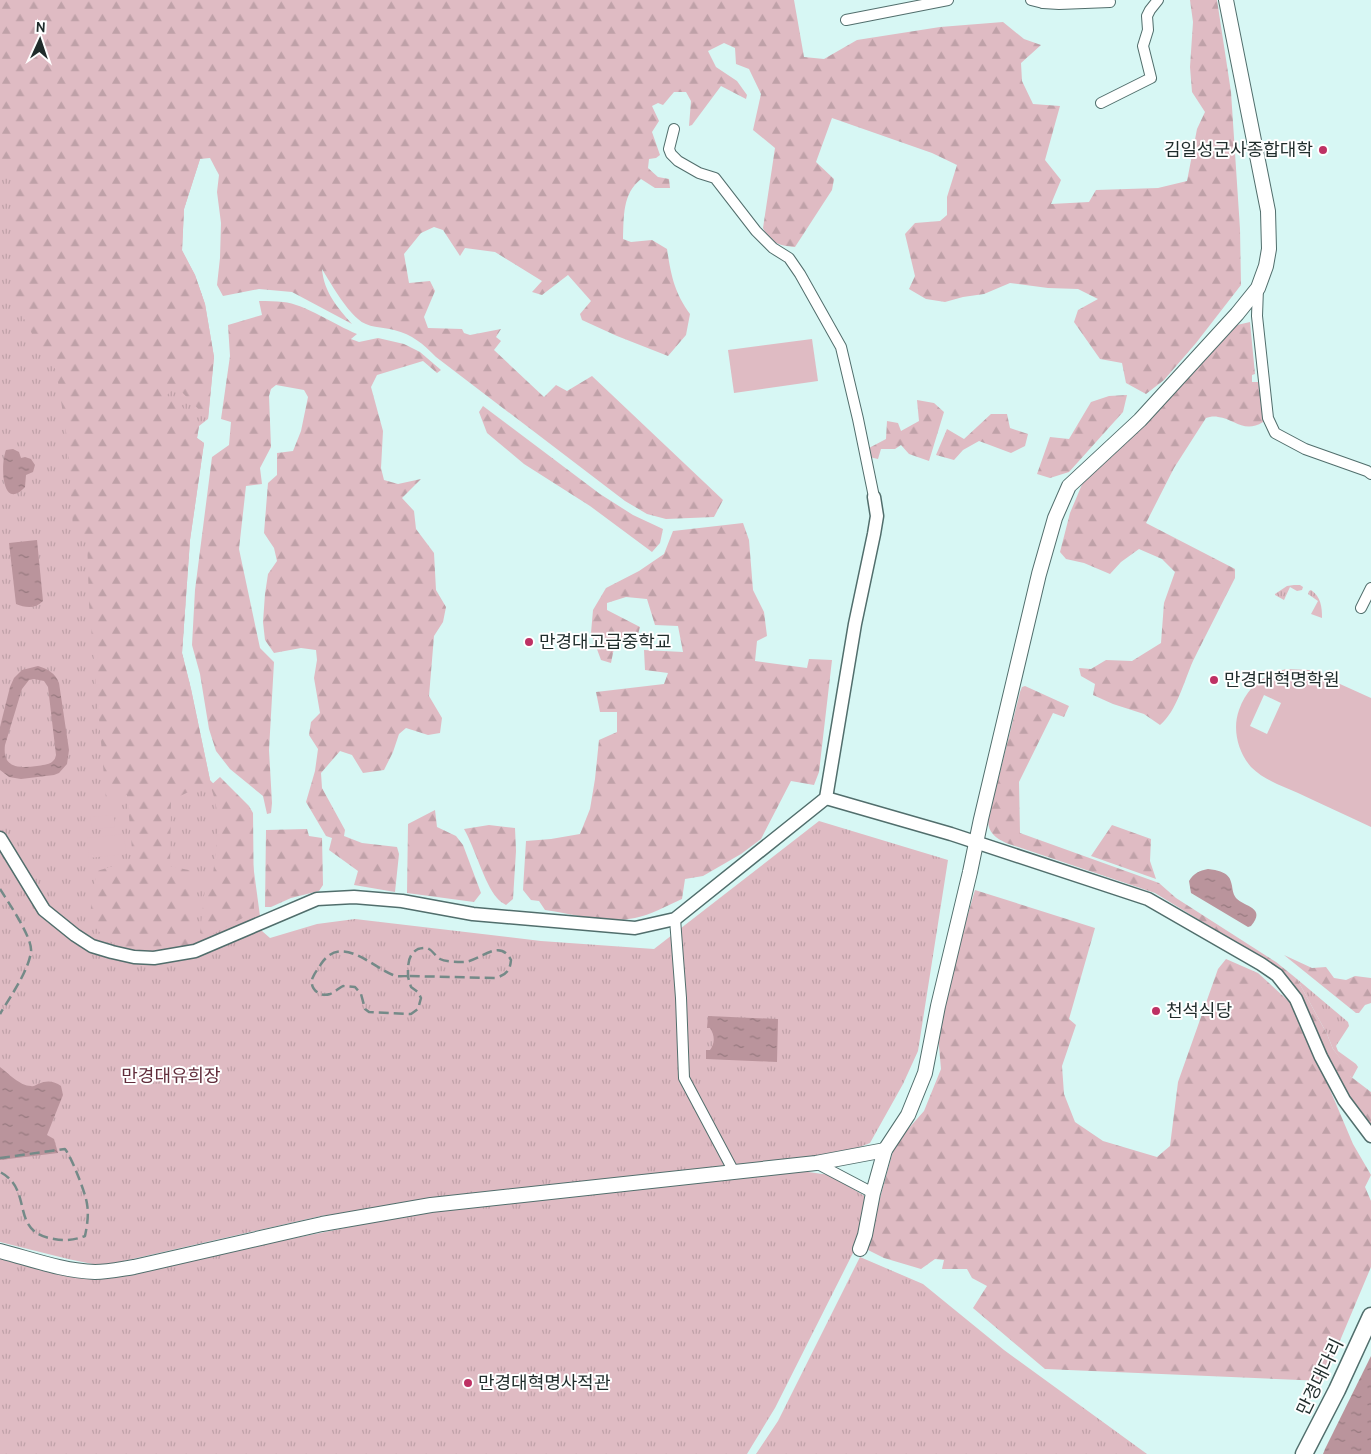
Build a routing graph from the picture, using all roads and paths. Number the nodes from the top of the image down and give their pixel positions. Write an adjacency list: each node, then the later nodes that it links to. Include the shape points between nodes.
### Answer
1 (948, 0): 7 (street)
2 (1031, 0): 5 (street)
3 (1158, 0): 8 (street, via 1147,16 1148,30 1143,46 1151,78)
4 (1226, 0): 10 (main road, via 1268,211 1266,266)
5 (1045, 1): 6 (street, via 1060,4)
6 (1110, 2)
7 (846, 20)
8 (1101, 103)
9 (674, 129): 12 (street, via 669,149 671,154 698,173 715,178 756,230 773,248 789,258 841,347)
10 (1258, 288): 11 (street, via 1257,316 1268,418 1276,432 1305,449); 17 (main road, via 1140,420 1070,486 1063,499 1039,574)
11 (1371, 474)
12 (874, 497): 15 (street, via 877,516)
13 (1371, 588): 14 (street)
14 (1361, 608)
15 (826, 798): 17 (street, via 952,834); 18 (street)
16 (0, 838): 18 (street, via 44,910 92,946 134,957 154,958 195,951 317,899 354,897 402,901 472,914 635,928)
17 (976, 844): 19 (street, via 1148,898 1277,975 1296,1000 1344,1100); 20 (main road, via 925,1073 908,1115)
18 (675, 919): 22 (street, via 682,998 684,1078)
19 (1371, 1136)
20 (886, 1150): 21 (main road); 23 (main road)
21 (816, 1162): 22 (main road); 23 (street)
22 (734, 1172): 25 (main road, via 431,1205 322,1224 104,1271 72,1270)
23 (874, 1193): 24 (main road)
24 (860, 1249)
25 (0, 1251)
26 (1371, 1316): 27 (highway, 만경대다리)
27 (1304, 1454)

